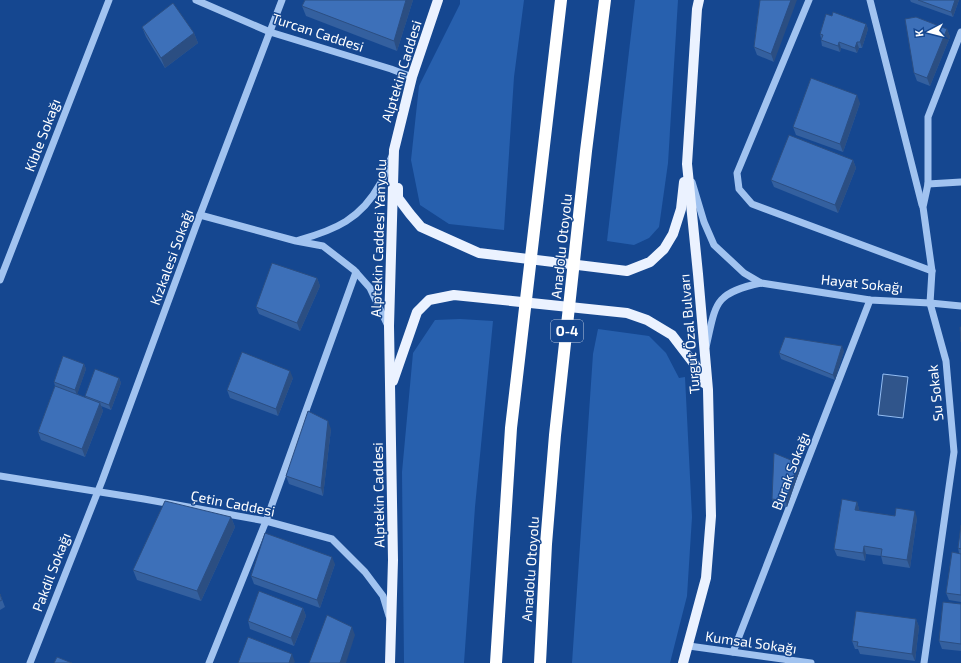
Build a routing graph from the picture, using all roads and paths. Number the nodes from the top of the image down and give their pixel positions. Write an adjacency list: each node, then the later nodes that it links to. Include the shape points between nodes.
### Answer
1 (109, 0): 22 (street, Kible Sokağı)
2 (196, 0): 10 (street, Turcan Caddesi)
3 (282, 0): 10 (street, Kızkalesi Sokağı)
4 (438, 0): 12 (main road, Alptekin Caddesi)
5 (561, 0): 40 (highway, Anadolu Otoyolu, via 511,428)
6 (605, 0): 41 (highway, Anadolu Otoyolu / O-4, via 555,435)
7 (699, 0): 14 (main road, Turgut Özal Bulvarı)
8 (809, 0): 20 (street, via 737,173 739,189 752,204)
9 (870, 0): 17 (street)
10 (270, 32): 12 (street, Turcan Caddesi); 18 (street, Kızkalesi Sokağı)
11 (961, 32): 16 (street, Su Sokak, via 928,117)
12 (412, 77): 13 (main road, Alptekin Caddesi)
13 (394, 150): 14 (main road, via 398,198 422,227 479,253 627,271 650,262 664,249 673,234 681,209); 19 (street, via 381,184 366,206 326,232); 27 (main road, Alptekin Caddesi Yanyolu)
14 (687, 164): 23 (street, via 704,222 714,245 744,273); 28 (main road, Turgut Özal Bulvarı)
15 (961, 182): 16 (street)
16 (928, 184): 17 (street, Su Sokak)
17 (923, 207): 20 (street, Su Sokak)
18 (200, 215): 19 (street); 32 (street, Kızkalesi Sokağı)
19 (296, 241): 21 (street, via 323,246)
20 (932, 271): 25 (street, Su Sokak)
21 (356, 272): 27 (street, via 370,288); 33 (street)
22 (0, 280)
23 (761, 283): 24 (street, Hayat Sokağı); 28 (street, via 734,291 721,300 715,310)
24 (870, 300): 25 (street, Hayat Sokağı); 36 (street, Burak Sokağı)
25 (930, 303): 26 (street, Hayat Sokağı); 44 (street, Su Sokak, via 946,361 954,452)
26 (961, 306)
27 (389, 326): 29 (main road, Alptekin Caddesi)
28 (705, 353): 30 (main road, Turgut Özal Bulvarı)
29 (391, 389): 30 (main road, via 417,312 429,300 454,295 627,312 672,334 698,369); 34 (main road, Alptekin Caddesi)
30 (708, 390): 35 (main road, Turgut Özal Bulvarı, via 711,516 706,578)
31 (0, 476): 32 (street, Çetin Caddesi)
32 (97, 491): 33 (street, Çetin Caddesi); 37 (street, Pakdil Sokağı)
33 (266, 521): 34 (street, Çetin Caddesi, via 332,539 365,572 383,596); 38 (street)
34 (392, 623): 39 (main road, Alptekin Caddesi)
35 (688, 646): 36 (street, Kumsal Sokağı); 42 (main road, Turgut Özal Bulvarı)
36 (733, 652): 43 (street, Kumsal Sokağı)
37 (30, 663)
38 (209, 663)
39 (390, 663)
40 (496, 663)
41 (540, 663)
42 (683, 663)
43 (811, 663)
44 (924, 663)

